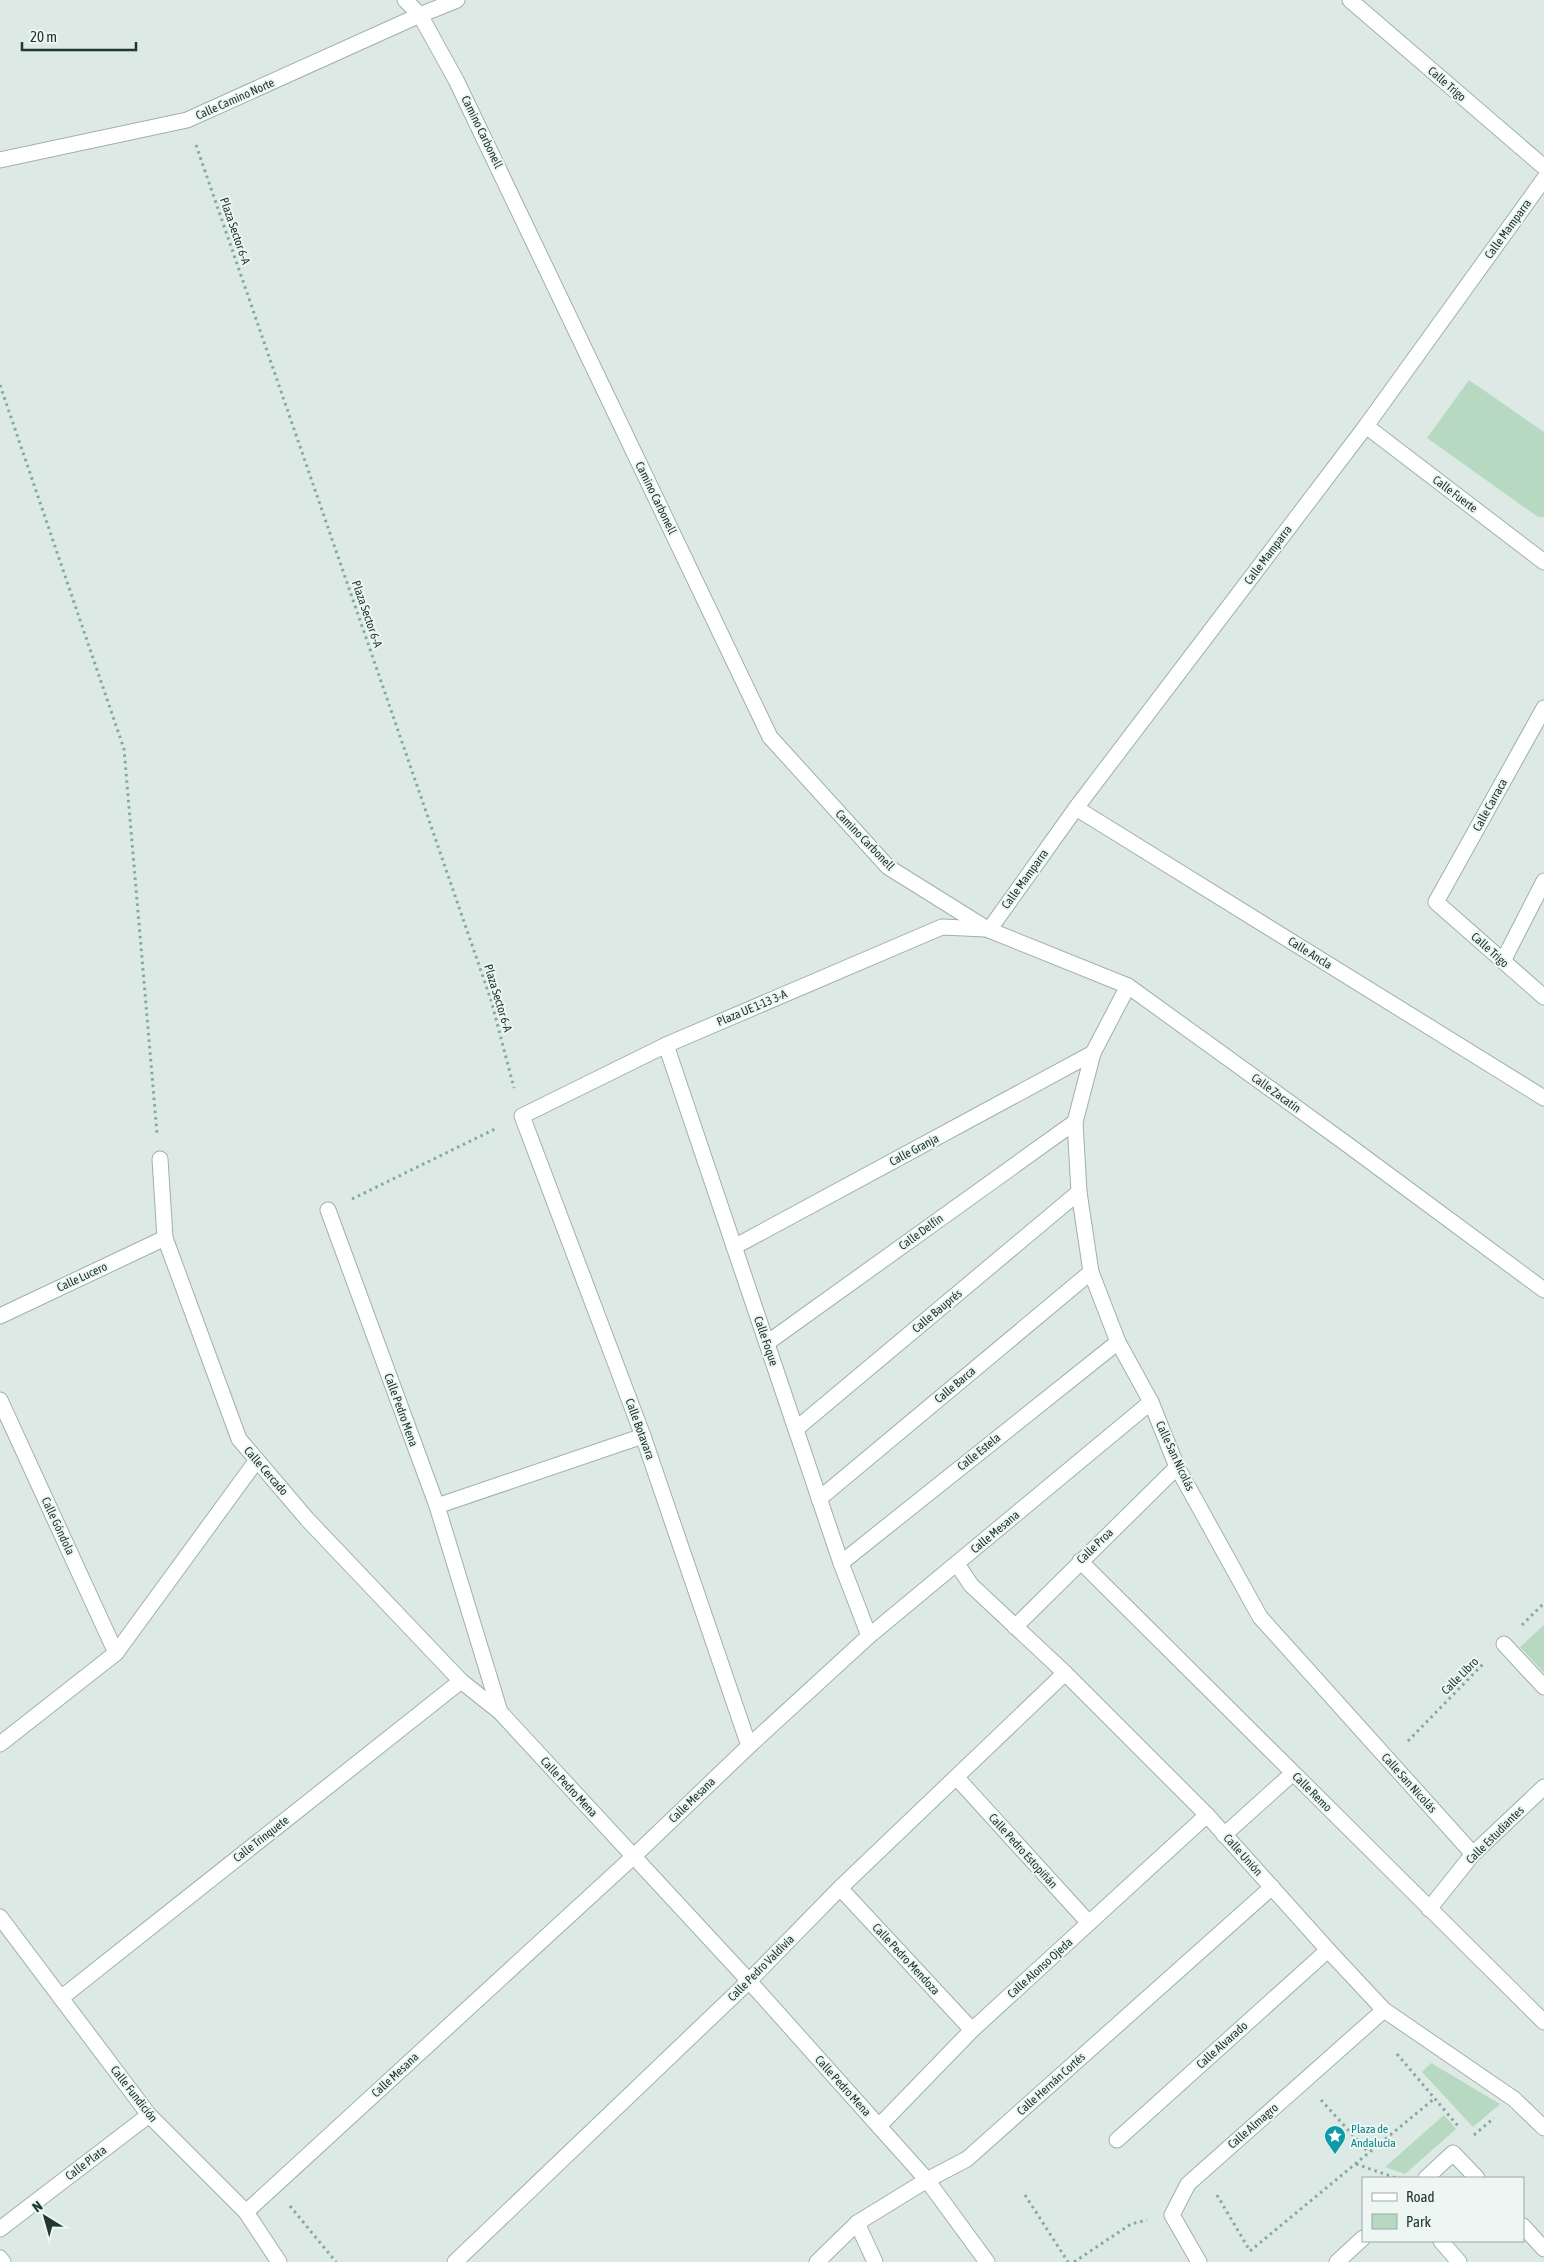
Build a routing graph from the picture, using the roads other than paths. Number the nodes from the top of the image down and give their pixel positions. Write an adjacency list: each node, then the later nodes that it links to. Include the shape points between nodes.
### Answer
1 (404, 0): 4 (street, Camino Carbonell)
2 (457, 0): 4 (street, Calle Camino Norte)
3 (1350, 0): 6 (street, Calle Trigo)
4 (420, 15): 5 (street, Calle Camino Norte, via 187,120); 14 (street, Camino Carbonell, via 461,89 770,737 888,867)
5 (0, 160)
6 (1544, 167)
7 (1544, 178): 8 (street, Calle Mamparra)
8 (1366, 426): 9 (street, Calle Fuerte); 11 (street, Calle Mamparra)
9 (1544, 562)
10 (1544, 708): 13 (street, Calle Carraca)
11 (1076, 808): 14 (street, Calle Mamparra); 22 (street, Calle Ancla)
12 (1544, 881): 15 (street)
13 (1436, 902): 15 (street, Calle Trigo)
14 (989, 930): 17 (street, Calle Zacatín); 20 (street, Plaza UE 1-13 3-A, via 942,927)
15 (1503, 961): 16 (street, Calle Trigo)
16 (1530, 985): 18 (street); 19 (street, Calle Trigo)
17 (1128, 986): 21 (street, Calle San Nicolás); 31 (street, Calle Zacatín)
18 (1544, 992)
19 (1544, 998)
20 (666, 1045): 23 (street, Plaza UE 1-13 3-A); 29 (street, Calle Foque)
21 (1093, 1053): 24 (street, Calle San Nicolás); 29 (street, Calle Granja)
22 (1544, 1098)
23 (522, 1116): 38 (street, Calle Botavara)
24 (1075, 1122): 26 (street, Calle San Nicolás); 34 (street, Calle Delfín)
25 (160, 1159): 28 (street, Calle Cercado)
26 (1079, 1192): 30 (street, Calle San Nicolás); 37 (street, Calle Bauprés)
27 (328, 1210): 42 (street, Calle Pedro Mena)
28 (165, 1238): 32 (street, Calle Lucero); 39 (street, Calle Cercado, via 239,1440)
29 (734, 1246): 34 (street, Calle Foque)
30 (1091, 1272): 33 (street, Calle San Nicolás); 41 (street, Calle Barca)
31 (1544, 1290)
32 (0, 1316)
33 (1118, 1342): 36 (street, Calle San Nicolás); 44 (street, Calle Estela)
34 (767, 1343): 37 (street, Calle Foque)
35 (0, 1400): 49 (street, Calle Góndola)
36 (1151, 1402): 40 (street, Calle San Nicolás); 45 (street, Calle Mesana)
37 (796, 1430): 41 (street, Calle Foque)
38 (643, 1436): 42 (street); 55 (street, Calle Botavara)
39 (257, 1460): 49 (street); 51 (street, Calle Cercado, via 307,1519)
40 (1177, 1467): 43 (street, Calle Proa); 61 (street, Calle San Nicolás, via 1260,1617)
41 (819, 1499): 44 (street, Calle Foque)
42 (437, 1506): 53 (street, Calle Pedro Mena)
43 (1080, 1561): 46 (street, Calle Proa); 56 (street, Calle Remo)
44 (841, 1563): 47 (street, Calle Foque)
45 (957, 1564): 46 (street, Calle Unión, via 971,1585); 47 (street, Calle Mesana)
46 (1015, 1627): 50 (street, Calle Unión)
47 (869, 1636): 55 (street, Calle Mesana)
48 (1504, 1644): 52 (street)
49 (116, 1653): 54 (street)
50 (1065, 1673): 57 (street, Calle Pedro Valdivia); 59 (street, Calle Unión)
51 (461, 1681): 53 (street, Calle Cercado); 70 (street, Calle Trinquete)
52 (1544, 1688)
53 (500, 1712): 62 (street, Calle Pedro Mena)
54 (0, 1744)
55 (749, 1746): 62 (street, Calle Mesana)
56 (1293, 1773): 60 (street); 65 (street, Calle Remo)
57 (957, 1778): 64 (street, Calle Pedro Valdivia); 67 (street, Calle Pedro Estopiñán)
58 (1544, 1787): 61 (street, Calle Estudiantes)
59 (1207, 1815): 60 (street, Calle Unión); 67 (street, Calle Alonso Ojeda)
60 (1224, 1835): 63 (street, Calle Unión)
61 (1473, 1854): 65 (street, Calle Estudiantes)
62 (633, 1857): 69 (street, Calle Pedro Mena); 81 (street, Calle Mesana)
63 (1272, 1887): 68 (street, Calle Unión); 80 (street, Calle Hernán Cortés, via 966,2159)
64 (840, 1888): 69 (street, Calle Pedro Valdivia); 73 (street, Calle Pedro Mendoza)
65 (1429, 1909): 72 (street, Calle Remo)
66 (0, 1917): 70 (street, Calle Fundición)
67 (1090, 1923): 73 (street, Calle Alonso Ojeda)
68 (1328, 1950): 71 (street, Calle Unión); 77 (street, Calle Alvarado)
69 (749, 1980): 75 (street, Calle Pedro Mena); 91 (street, Calle Pedro Valdivia)
70 (61, 1998): 74 (street, Calle Fundición)
71 (1384, 2010): 76 (street, Calle Unión, via 1514,2099); 95 (street, Calle Almagro, via 1188,2184 1172,2214)
72 (1544, 2022)
73 (972, 2030): 75 (street, Calle Alonso Ojeda)
74 (149, 2116): 81 (street, Calle Fundición); 84 (street, Calle Plata)
75 (879, 2126): 80 (street, Calle Pedro Mena)
76 (1544, 2128)
77 (1117, 2140)
78 (1427, 2177): 79 (street, via 1453,2153)
79 (1476, 2177)
80 (927, 2180): 82 (street, Calle Hernán Cortés); 94 (street, Calle Pedro Mena)
81 (246, 2212): 90 (street, Calle Fundición)
82 (857, 2223): 92 (street, Calle Hernán Cortés); 93 (street)
83 (1524, 2227): 87 (street)
84 (0, 2229)
85 (1362, 2239): 96 (street)
86 (1442, 2242): 97 (street)
87 (1544, 2248)
88 (0, 2258): 89 (street)
89 (3, 2262)
90 (279, 2262)
91 (455, 2262)
92 (817, 2262)
93 (875, 2262)
94 (987, 2262)
95 (1199, 2262)
96 (1337, 2262)
97 (1459, 2262)

